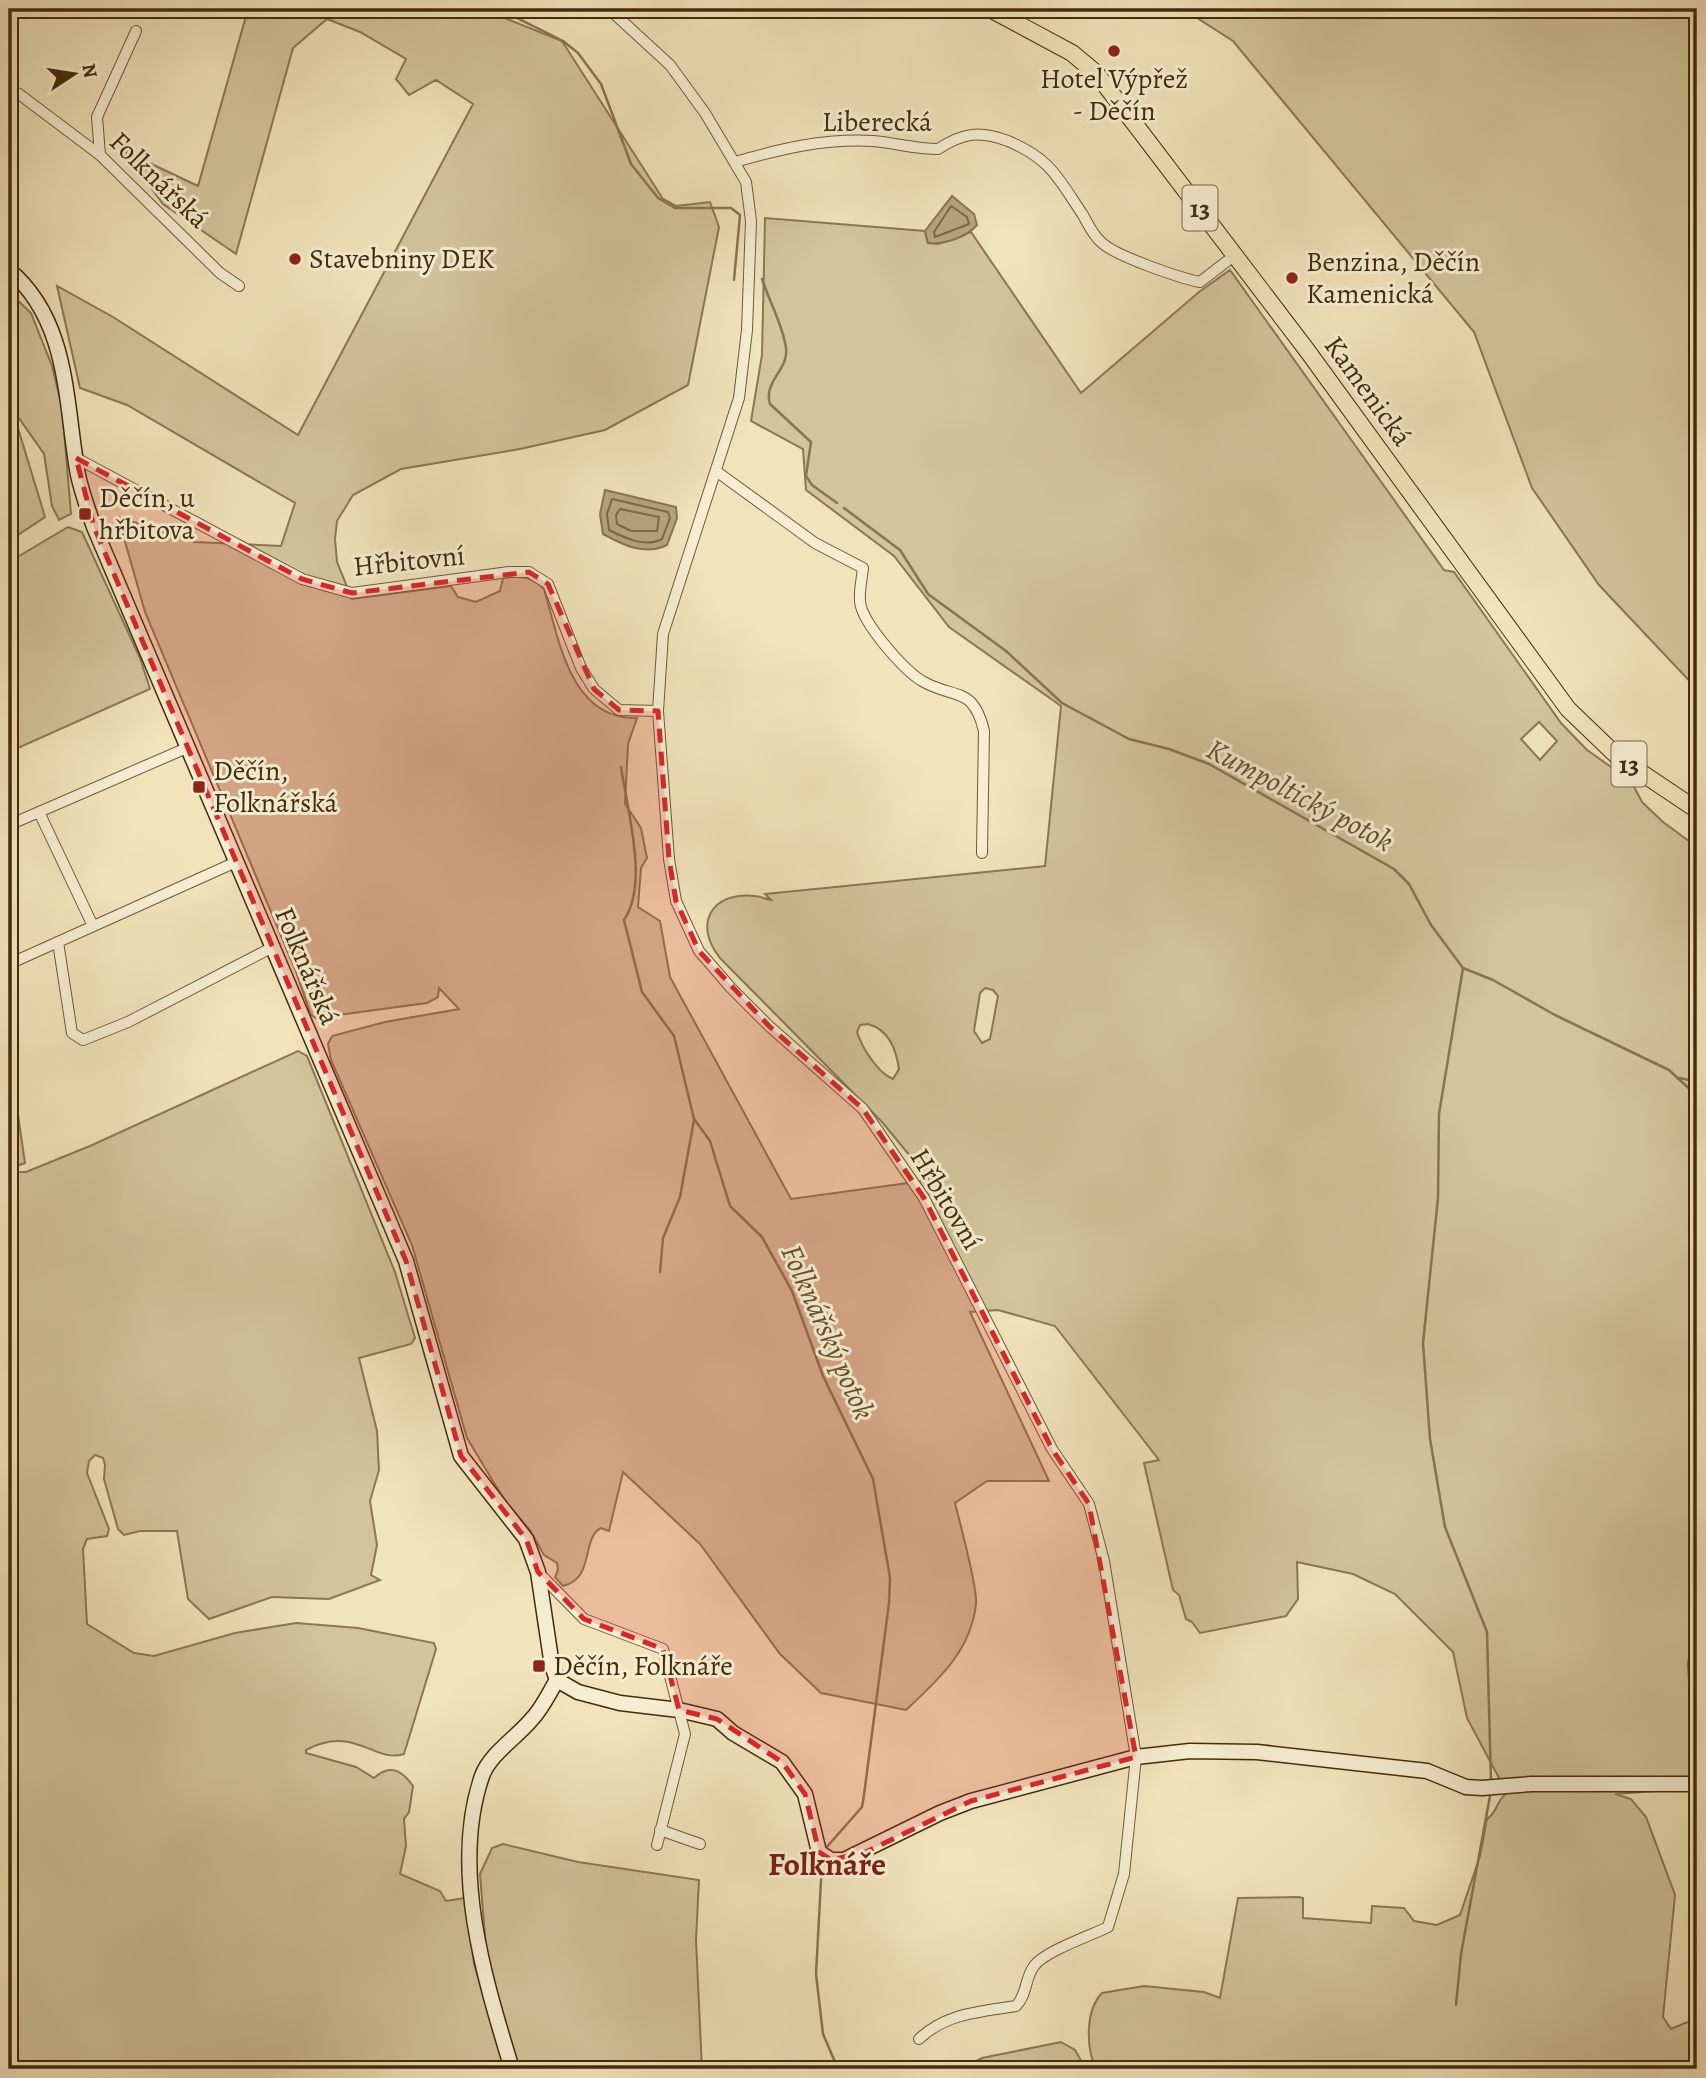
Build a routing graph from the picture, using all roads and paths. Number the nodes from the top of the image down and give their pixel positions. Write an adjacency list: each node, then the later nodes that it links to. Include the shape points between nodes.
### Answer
1 (609, 9): 6 (street, via 670,65)
2 (990, 9): 7 (main road, Kamenická / 13, via 1072,53 1096,73)
3 (136, 31): 5 (street, via 97,117)
4 (9, 90): 5 (street, Folknářská)
5 (100, 155): 9 (street, Folknářská, via 220,273)
6 (734, 162): 7 (street, Liberecká, via 831,141 938,149 958,136 993,135 1035,152 1052,169 1100,242 1117,253 1200,282); 11 (street, Hřbitovní, via 746,182 751,221 747,330 739,398)
7 (1236, 255): 14 (main road, Kamenická / 13, via 1584,726 1618,757)
8 (9, 270): 10 (street, Folknářská, via 36,301 56,345 68,390)
9 (239, 286)
10 (76, 458): 12 (street, Hřbitovní, via 302,579 352,593 529,572 548,584 594,689 619,710); 13 (street, Folknářská, via 94,527)
11 (716, 471): 12 (street, Hřbitovní, via 663,634); 17 (street, via 815,543 863,568 859,600 878,635 911,673 925,683 970,698 980,711 984,731)
12 (658, 711): 28 (street, Hřbitovní, via 669,859 677,901 699,951 769,1026 863,1109 924,1198 1052,1449 1089,1504 1104,1561)
13 (189, 747): 15 (street); 18 (street, Folknářská)
14 (1697, 810)
15 (39, 812): 16 (street); 19 (street)
16 (9, 825)
17 (982, 853)
18 (236, 862): 19 (street); 21 (street, Folknářská)
19 (93, 926): 20 (street)
20 (58, 942): 21 (street, via 72,1033 83,1040 128,1022); 22 (street)
21 (272, 947): 23 (street, Folknářská, via 406,1261 461,1456 526,1539)
22 (9, 964)
23 (538, 1572): 24 (street, Folknářská); 25 (street, via 584,1619 663,1649)
24 (557, 1680): 25 (street, via 578,1692 620,1703); 34 (street, via 534,1718 482,1775 468,1853 480,1962)
25 (679, 1710): 26 (street); 27 (street)
26 (700, 1716): 27 (street); 28 (street, via 717,1719 733,1734 782,1762 805,1794 819,1852 831,1860 866,1852 971,1801)
27 (685, 1734): 30 (street)
28 (1136, 1757): 29 (street, via 1190,1751 1257,1752 1427,1771 1466,1787 1482,1788); 33 (street, Hřbitovní, via 1124,1874 1108,1927 1034,1966 1016,2006 948,2018)
29 (1697, 1784)
30 (660, 1830): 31 (street); 32 (street)
31 (700, 1844)
32 (657, 1845)
33 (919, 2039)
34 (512, 2069)

